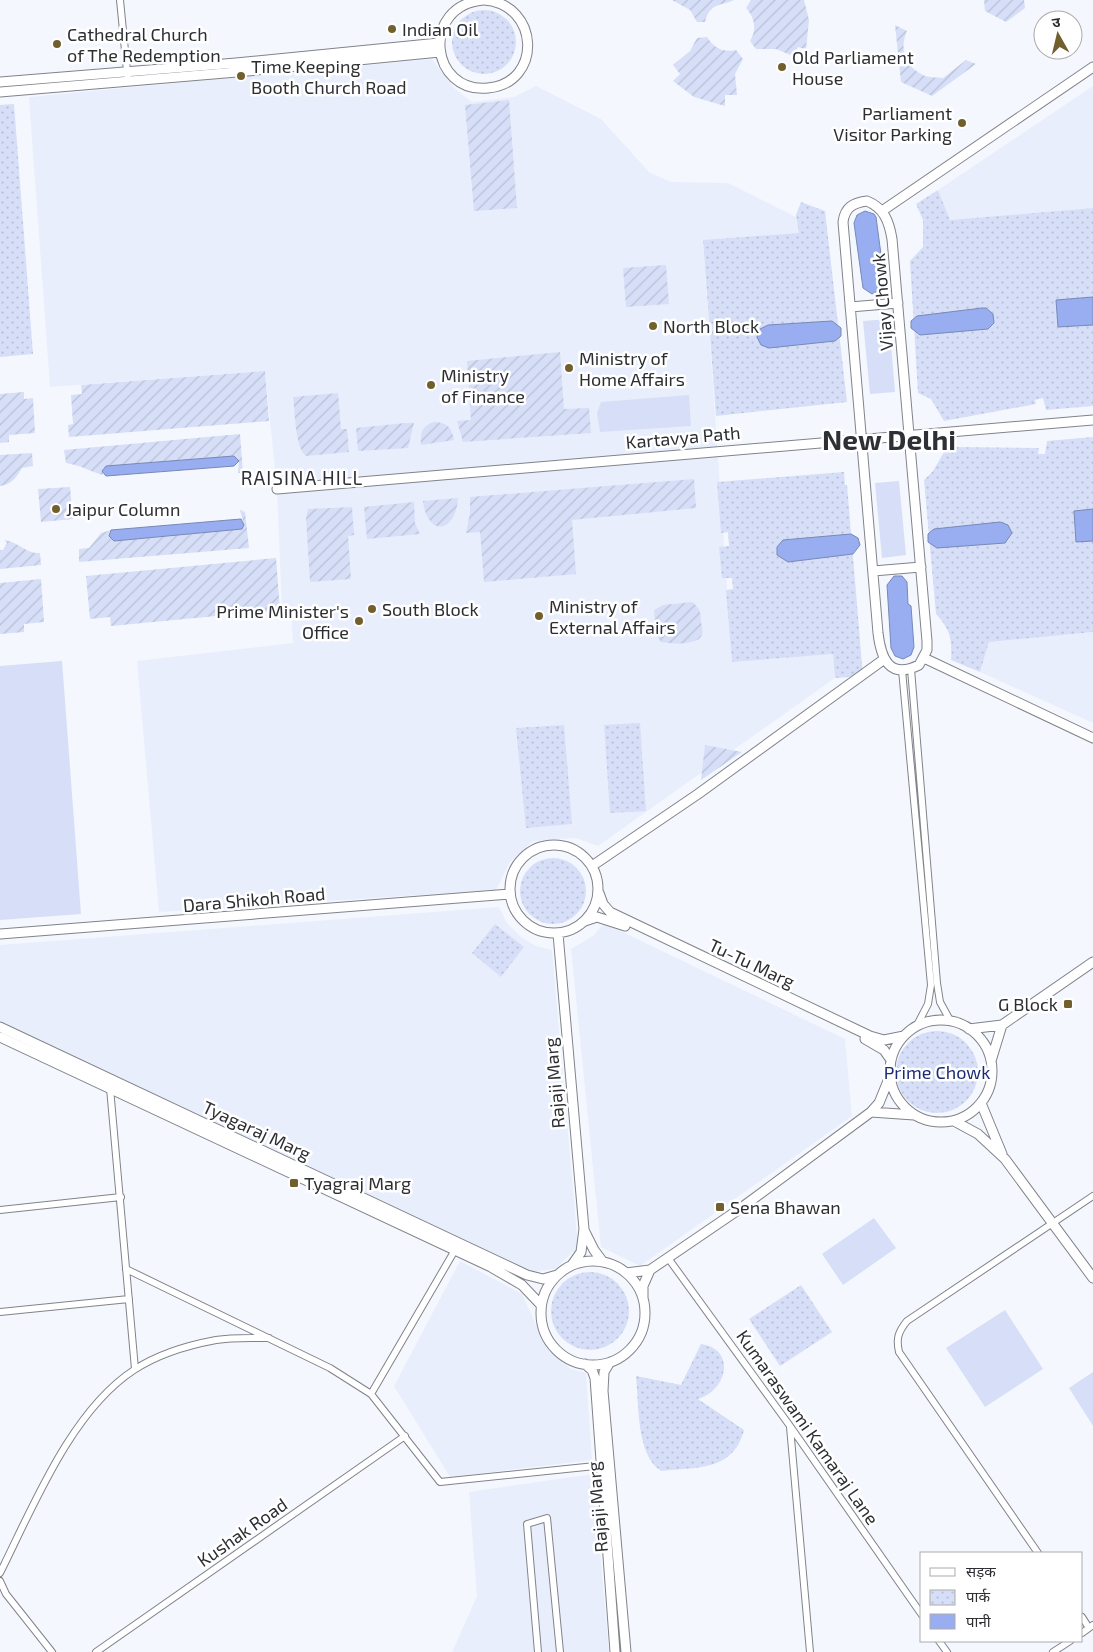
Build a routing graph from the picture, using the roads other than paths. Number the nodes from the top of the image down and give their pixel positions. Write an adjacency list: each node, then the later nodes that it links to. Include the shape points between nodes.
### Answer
1 (120, 0): 8 (street)
2 (483, 0): 3 (main road); 4 (main road)
3 (470, 1): 5 (main road, via 448,18 442,30)
4 (496, 1): 5 (main road, via 514,12 527,36 525,62 514,77 489,88 470,87 454,78)
5 (440, 47): 7 (main road)
6 (1093, 67): 12 (main road)
7 (236, 68): 8 (main road); 9 (main road)
8 (127, 71): 9 (street); 10 (main road)
9 (128, 81): 11 (main road)
10 (0, 82)
11 (0, 92)
12 (882, 211): 13 (main road, Vijay Chowk, via 890,224); 14 (main road, Vijay Chowk, via 866,201 854,203 844,215)
13 (898, 302): 14 (main road); 16 (main road, Vijay Chowk)
14 (850, 307): 17 (main road, Vijay Chowk)
15 (1093, 420): 16 (main road, Kartavya Path)
16 (910, 436): 17 (main road, Kartavya Path); 19 (main road, Vijay Chowk)
17 (861, 438): 18 (main road, Kartavya Path); 20 (main road, Vijay Chowk)
18 (277, 489)
19 (921, 567): 20 (main road); 21 (main road, Vijay Chowk, via 927,642)
20 (873, 571): 22 (main road, Vijay Chowk)
21 (924, 658): 23 (main road); 24 (main road)
22 (883, 660): 23 (main road, via 895,669); 25 (main road)
23 (906, 670): 32 (street, via 937,983 940,1002); 34 (street, via 931,985 928,1004)
24 (1093, 738)
25 (592, 866): 26 (main road); 27 (main road, via 578,850 564,846 540,847 529,853 514,871)
26 (599, 893): 28 (main road, via 597,904); 37 (main road, Tu-Tu Marg, via 610,912 870,1036 884,1040)
27 (510, 894): 29 (main road, Dara Shikoh Road); 30 (main road, via 516,913 522,920 539,931)
28 (585, 922): 30 (main road); 39 (main road, Tu-Tu Marg, via 597,917 617,922 873,1043)
29 (0, 934)
30 (558, 934): 52 (main road, Rajaji Marg)
31 (1093, 962): 33 (main road)
32 (951, 1022): 34 (main road, via 933,1021); 36 (main road)
33 (1002, 1025): 36 (main road); 40 (main road)
34 (916, 1027): 37 (main road)
35 (0, 1028): 60 (main road, Tyagaraj Marg, via 527,1275 543,1279)
36 (969, 1029): 40 (main road, via 983,1043)
37 (904, 1036): 39 (main road)
38 (0, 1037): 42 (main road, Tyagaraj Marg)
39 (891, 1060): 41 (main road)
40 (991, 1061): 43 (main road, via 991,1083)
41 (890, 1076): 44 (main road); 45 (main road, via 900,1102)
42 (110, 1088): 49 (street); 53 (main road, Tyagaraj Marg)
43 (981, 1103): 46 (main road); 47 (main road)
44 (871, 1112): 45 (main road); 54 (main road)
45 (914, 1115): 46 (main road, via 926,1120)
46 (954, 1121): 47 (main road, via 978,1134)
47 (1004, 1158): 51 (main road)
48 (1093, 1196): 51 (street)
49 (121, 1197): 50 (street); 57 (street)
50 (0, 1210)
51 (1051, 1222): 61 (main road); 74 (street, via 907,1321 899,1330 897,1342 899,1352)
52 (584, 1229): 55 (main road, Rajaji Marg); 56 (main road, Rajaji Marg, via 581,1252)
53 (455, 1250): 64 (main road, Tyagaraj Marg, via 522,1285); 70 (street)
54 (668, 1258): 58 (main road); 71 (street, Kumaraswami Kamaraj Lane)
55 (604, 1262): 56 (main road); 59 (main road)
56 (572, 1265): 60 (main road)
57 (126, 1269): 63 (street); 66 (street)
58 (650, 1270): 59 (main road); 62 (main road, via 643,1286)
59 (626, 1273): 62 (main road, via 635,1281)
60 (557, 1275): 64 (main road, via 546,1290)
61 (1093, 1278)
62 (643, 1298): 67 (main road, via 645,1316 641,1335 630,1350)
63 (129, 1299): 65 (street); 69 (street)
64 (541, 1305): 68 (main road, via 542,1322 550,1341 565,1356)
65 (0, 1312)
66 (270, 1338): 69 (street, via 217,1340 178,1350); 70 (street, via 330,1368)
67 (610, 1362): 68 (main road); 73 (main road, Rajaji Marg, via 602,1379)
68 (585, 1364): 73 (main road, Rajaji Marg, via 595,1378)
69 (135, 1369): 75 (street, via 106,1393 78,1428 53,1466)
70 (371, 1394): 72 (street)
71 (790, 1426): 77 (street, Kumaraswami Kamaraj Lane); 85 (street)
72 (405, 1436): 73 (street, via 440,1482); 80 (street, Kushak Road)
73 (605, 1465): 83 (main road, Rajaji Marg); 84 (main road, Rajaji Marg)
74 (1037, 1552)
75 (0, 1573)
76 (0, 1581): 79 (street, via 6,1594)
77 (920, 1612)
78 (1068, 1642): 86 (street)
79 (52, 1652)
80 (96, 1652)
81 (538, 1652): 82 (street, via 527,1524 547,1518)
82 (560, 1652)
83 (615, 1652)
84 (626, 1652)
85 (810, 1652)
86 (1053, 1652)

